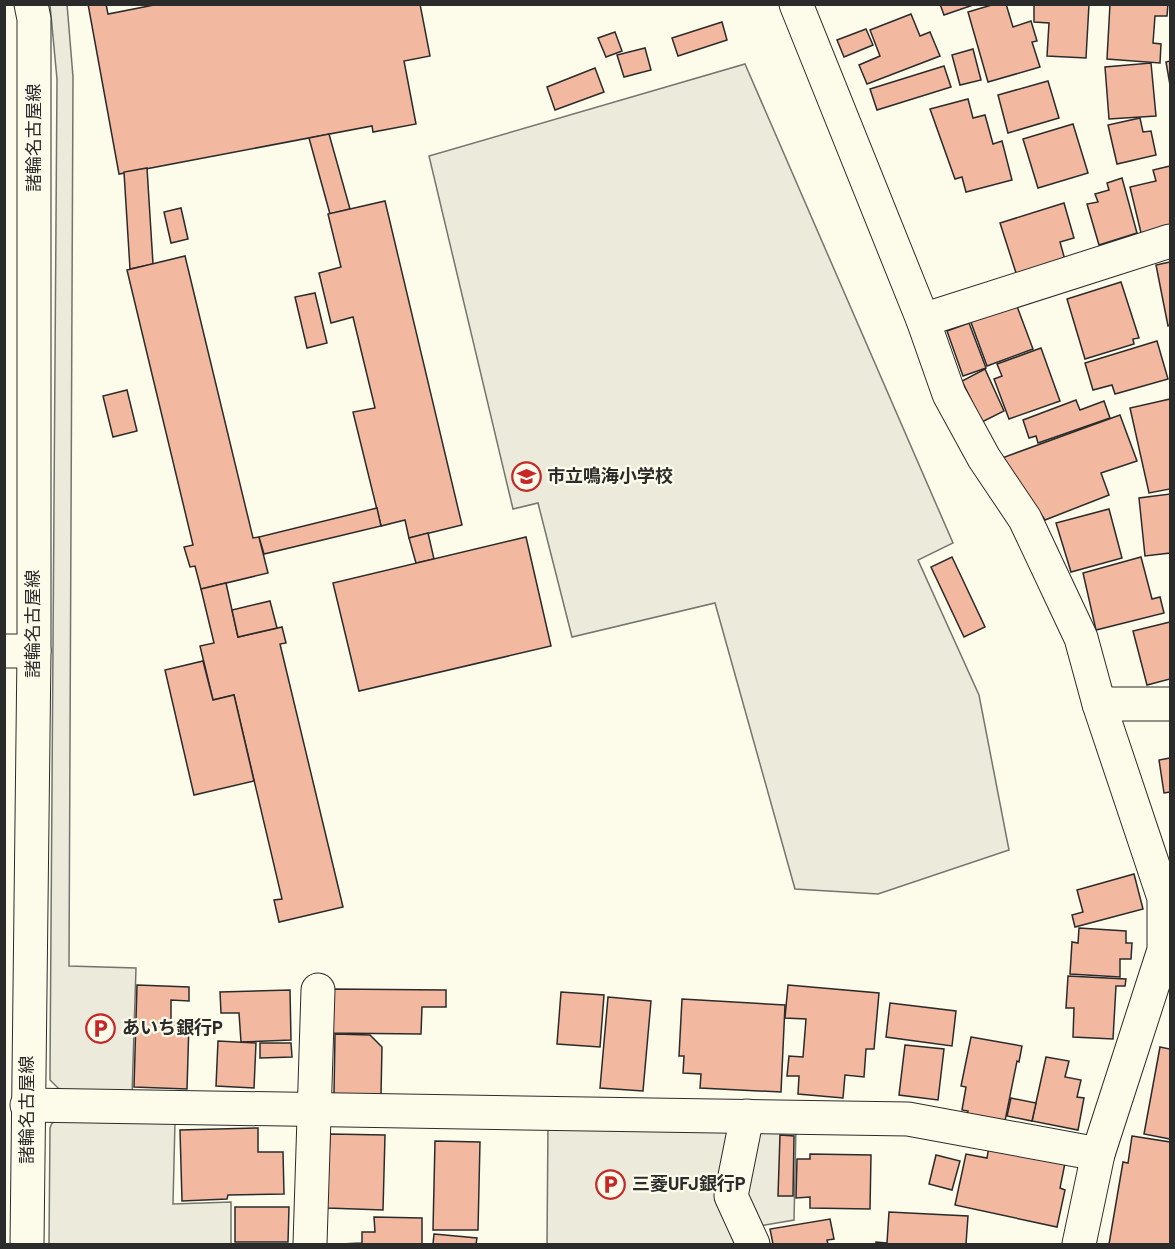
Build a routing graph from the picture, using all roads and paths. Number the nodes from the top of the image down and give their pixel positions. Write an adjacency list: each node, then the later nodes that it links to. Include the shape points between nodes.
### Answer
1 (31, 4): 5 (street, 諸輪名古屋線, via 34,19)
2 (796, 4): 4 (street)
3 (1170, 241): 4 (street)
4 (923, 320): 6 (street, via 950,394 984,458 1025,519 1081,638)
5 (19, 651): 9 (street, 諸輪名古屋線)
6 (1099, 704): 7 (street); 12 (street, via 1164,898 1164,950)
7 (1170, 704)
8 (318, 990): 10 (street)
9 (27, 1105): 10 (street); 13 (street, 諸輪名古屋線)
10 (313, 1111): 11 (street); 14 (street)
11 (747, 1116): 12 (street, via 908,1119); 15 (street, via 731,1197)
12 (1098, 1154): 16 (street)
13 (27, 1245)
14 (310, 1245)
15 (753, 1245)
16 (1079, 1245)

